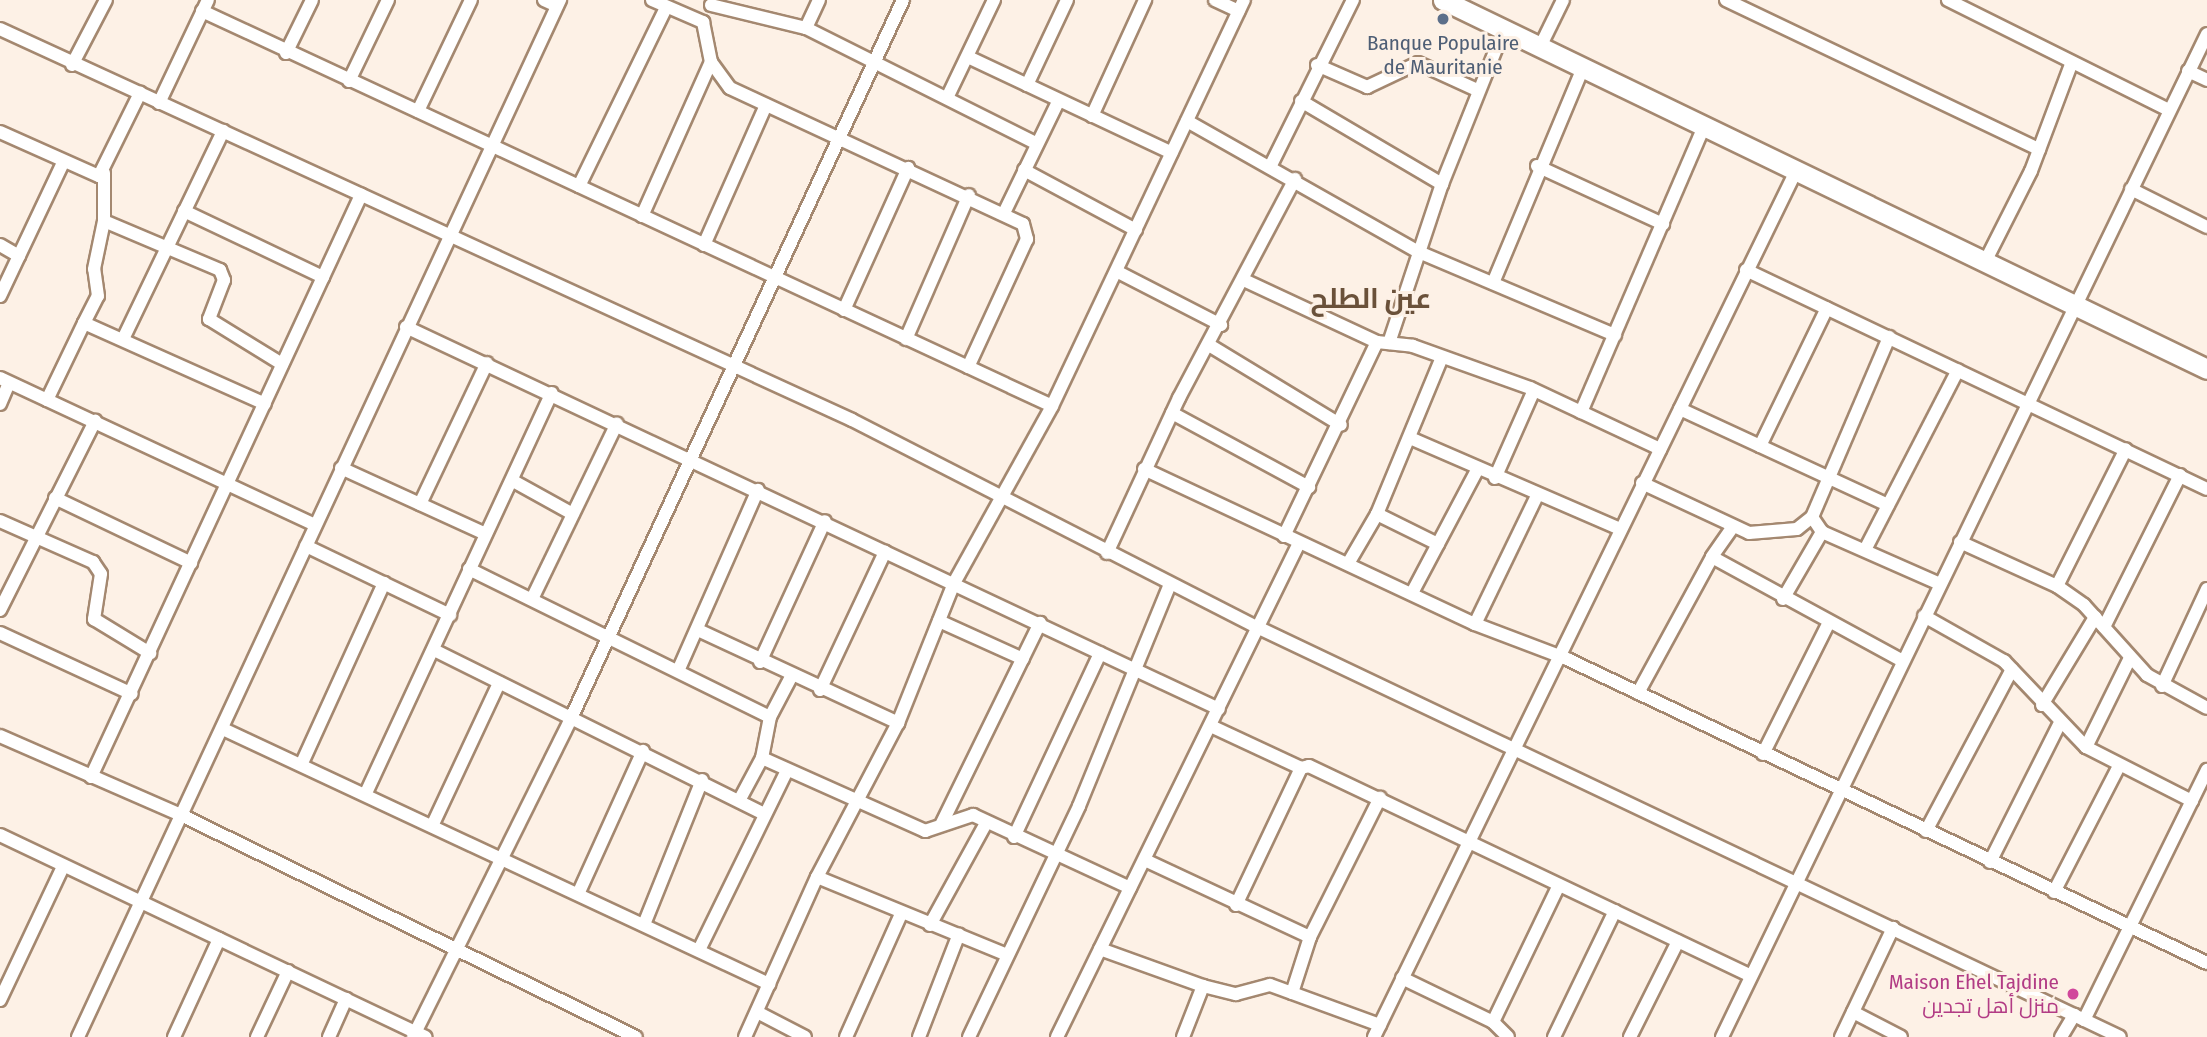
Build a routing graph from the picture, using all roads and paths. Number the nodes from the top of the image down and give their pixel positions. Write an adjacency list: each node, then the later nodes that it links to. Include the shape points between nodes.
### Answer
1 (106, 0): 34 (street)
2 (312, 0): 29 (street)
3 (388, 0): 39 (street)
4 (471, 0): 49 (street)
5 (544, 0): 18 (street)
6 (652, 0): 22 (street)
7 (819, 0): 24 (street)
8 (903, 0): 31 (street)
9 (993, 0): 30 (street)
10 (1067, 0): 40 (street)
11 (1145, 0): 50 (street)
12 (1215, 0): 21 (street)
13 (1353, 0): 35 (street)
14 (1563, 0): 28 (street)
15 (1726, 0): 58 (street)
16 (1948, 0): 33 (street)
17 (1447, 1): 26 (main road)
18 (558, 3): 57 (street)
19 (712, 3): 23 (street); 24 (street)
20 (205, 5): 29 (street); 46 (street)
21 (1242, 6): 51 (street)
22 (666, 8): 23 (street); 69 (street)
23 (703, 22): 32 (street)
24 (806, 28): 31 (street)
25 (0, 29): 34 (street)
26 (1504, 29): 28 (main road); 41 (street)
27 (2207, 34): 37 (street)
28 (1540, 47): 36 (main road)
29 (286, 53): 39 (street)
30 (968, 57): 40 (street); 43 (street)
31 (875, 61): 43 (street); 55 (street)
32 (710, 62): 47 (street, via 730,88); 75 (street)
33 (2072, 62): 48 (street); 58 (street)
34 (72, 65): 42 (street)
35 (1317, 65): 41 (street, via 1367,87 1418,63); 45 (street)
36 (1583, 68): 52 (main road); 62 (street)
37 (2189, 71): 38 (street); 48 (street)
38 (2207, 80)
39 (349, 82): 49 (street)
40 (1027, 85): 44 (street)
41 (1477, 90): 68 (street)
42 (140, 93): 46 (street); 66 (street)
43 (947, 98): 56 (street)
44 (1059, 100): 50 (street); 56 (street)
45 (1301, 101): 61 (street); 68 (street)
46 (159, 103): 53 (street)
47 (766, 105): 55 (street); 82 (street)
48 (2169, 110): 70 (street)
49 (418, 111): 57 (street)
50 (1092, 116): 59 (street)
51 (1187, 121): 59 (street); 61 (street)
52 (1704, 126): 65 (main road); 77 (street)
53 (223, 131): 71 (street); 73 (street)
54 (0, 132): 60 (street)
55 (838, 137): 63 (street); 90 (street)
56 (1036, 144): 64 (street)
57 (493, 146): 69 (street); 80 (street)
58 (2039, 149): 86 (street)
59 (1172, 153): 79 (street)
60 (63, 163): 66 (street); 85 (street)
61 (1271, 165): 67 (street)
62 (1537, 166): 77 (street); 92 (street)
63 (908, 168): 72 (street); 96 (street)
64 (1024, 170): 74 (street); 79 (street)
65 (1796, 171): 86 (main road); 87 (street)
66 (104, 173): 76 (street)
67 (1295, 179): 84 (street); 91 (street)
68 (1442, 184): 84 (street)
69 (579, 186): 75 (street)
70 (2131, 189): 78 (street); 94 (street)
71 (361, 195): 80 (street); 89 (street)
72 (969, 195): 74 (street); 103 (street)
73 (184, 211): 83 (street); 89 (street)
74 (1005, 211): 110 (street, via 1023,224 1027,239)
75 (642, 216): 82 (street)
76 (104, 221): 83 (street); 97 (street, via 94,269 98,296)
77 (1663, 224): 100 (street)
78 (2207, 228)
79 (1136, 230): 88 (street)
80 (451, 237): 99 (street); 109 (street)
81 (0, 245): 85 (street)
82 (704, 245): 90 (street)
83 (168, 246): 101 (street); 108 (street, via 223,274 211,321)
84 (1419, 251): 92 (street); 104 (street)
85 (19, 256): 93 (street)
86 (1985, 262): 94 (main road)
87 (1746, 270): 95 (street); 121 (street)
88 (1118, 272): 98 (street); 120 (street)
89 (323, 277): 108 (street)
90 (772, 277): 96 (street); 109 (street)
91 (1246, 281): 98 (street); 104 (street)
92 (1493, 283): 100 (street)
93 (1, 294)
94 (2074, 305): 111 (main road); 117 (street)
95 (1827, 308): 102 (street); 128 (street)
96 (844, 310): 103 (street)
97 (84, 323): 101 (street); 116 (street)
98 (1221, 325): 105 (street)
99 (406, 327): 107 (street); 132 (street)
100 (1615, 335): 122 (street)
101 (124, 337): 119 (street)
102 (1889, 337): 112 (street); 136 (street)
103 (906, 339): 110 (street)
104 (1383, 342): 106 (street); 126 (street)
105 (1209, 345): 123 (street); 126 (street)
106 (1442, 357): 114 (street); 127 (street)
107 (487, 363): 115 (street); 147 (street)
108 (282, 364): 119 (street)
109 (734, 364): 131 (street); 146 (street)
110 (968, 367): 120 (street)
111 (2207, 369)
112 (1958, 370): 117 (street); 148 (street)
113 (5, 380): 116 (street); 118 (street)
114 (1534, 390): 122 (street); 137 (street)
115 (552, 393): 125 (street); 138 (street)
116 (47, 400): 124 (street)
117 (2027, 403): 130 (street); 161 (street)
118 (0, 404)
119 (265, 404): 140 (street)
120 (1052, 406): 146 (street)
121 (1680, 409): 128 (street); 129 (street)
122 (1581, 412): 129 (street)
123 (1172, 413): 133 (street); 141 (street)
124 (95, 421): 140 (street); 145 (street)
125 (617, 424): 131 (street); 149 (street)
126 (1340, 425): 141 (street)
127 (1410, 438): 134 (street); 150 (street)
128 (1760, 446): 136 (street)
129 (1660, 449): 139 (street)
130 (2126, 449): 135 (street); 176 (street)
131 (690, 458): 143 (street); 194 (street)
132 (341, 468): 147 (street); 154 (street)
133 (1144, 469): 160 (street); 167 (street)
134 (1477, 470): 137 (street); 163 (street)
135 (2180, 475): 142 (street); 191 (street)
136 (1826, 476): 148 (street); 151 (street)
137 (1495, 478): 144 (street)
138 (515, 482): 149 (street); 158 (street)
139 (1642, 483): 155 (street); 156 (street)
140 (228, 484): 154 (street); 170 (street)
141 (1310, 487): 160 (street)
142 (2207, 489)
143 (758, 490): 152 (street); 192 (street)
144 (1536, 496): 156 (street); 188 (street)
145 (55, 498): 159 (street); 170 (street)
146 (1003, 498): 167 (street); 173 (street)
147 (421, 504): 158 (street)
148 (1888, 505): 165 (street)
149 (573, 514): 180 (street)
150 (1377, 514): 163 (street); 169 (street)
151 (1812, 517): 155 (street, via 1797,529); 157 (street)
152 (825, 521): 166 (street); 202 (street)
153 (0, 522): 159 (street)
154 (315, 525): 164 (street)
155 (1732, 528): 168 (street)
156 (1620, 529): 198 (street)
157 (1822, 531): 165 (street); 181 (street)
158 (486, 534): 171 (street)
159 (36, 537): 179 (street); 196 (street, via 96,565 101,582 94,619)
160 (1284, 537): 162 (street)
161 (1960, 542): 175 (street); 176 (street)
162 (1299, 543): 169 (street); 190 (street)
163 (1438, 544): 178 (street)
164 (306, 546): 172 (street); 220 (street)
165 (1866, 548): 175 (street)
166 (885, 552): 173 (street); 209 (street)
167 (1107, 553): 174 (street)
168 (1713, 557): 181 (street); 210 (street)
169 (1349, 562): 178 (street)
170 (191, 563): 196 (street)
171 (469, 569): 180 (street); 183 (street)
172 (384, 583): 183 (street); 227 (street)
173 (954, 583): 186 (street); 187 (street)
174 (1170, 584): 190 (street); 203 (street)
175 (1940, 584): 184 (street)
176 (2057, 586): 185 (street)
177 (2207, 589): 208 (street)
178 (1412, 593): 188 (street)
179 (3, 594): 182 (street)
180 (532, 599): 194 (street)
181 (1783, 599): 189 (street)
182 (0, 610)
183 (450, 615): 195 (street)
184 (1924, 616): 201 (street); 204 (street)
185 (2095, 617): 191 (street); 212 (street)
186 (939, 621): 200 (street); 217 (street)
187 (1040, 623): 197 (street); 200 (street)
188 (1475, 624): 198 (street)
189 (1828, 624): 201 (street); 225 (street)
190 (1257, 627): 214 (street); 223 (street)
191 (2104, 627): 199 (street)
192 (698, 630): 202 (street); 205 (street)
193 (0, 632): 211 (street)
194 (608, 637): 205 (street); 215 (street)
195 (434, 650): 207 (street); 235 (street)
196 (150, 653): 211 (street)
197 (1100, 653): 203 (street); 247 (street)
198 (1557, 657): 210 (street); 223 (street)
199 (2130, 658): 208 (street); 222 (street)
200 (1023, 659): 242 (street)
201 (1903, 661): 234 (street)
202 (760, 662): 206 (street)
203 (1137, 668): 214 (street); 249 (street)
204 (2012, 669): 212 (street); 245 (street)
205 (678, 671): 216 (street)
206 (791, 677): 209 (street); 216 (street)
207 (499, 682): 215 (street); 244 (street)
208 (2162, 686): 213 (street)
209 (820, 690): 217 (street)
210 (1638, 693): 225 (street)
211 (132, 694): 232 (street)
212 (2042, 705): 218 (street)
213 (2207, 708)
214 (1219, 709): 219 (street)
215 (572, 716): 224 (street); 250 (street)
216 (770, 717): 226 (street)
217 (898, 723): 239 (street)
218 (2059, 725): 222 (street); 252 (street)
219 (1213, 727): 229 (street); 251 (street)
220 (223, 729): 227 (street); 241 (street)
221 (0, 736): 232 (street)
222 (2086, 747): 228 (street)
223 (1512, 750): 248 (street); 255 (street)
224 (643, 751): 233 (street); 258 (street)
225 (1763, 754): 234 (street)
226 (762, 758): 230 (street); 237 (street)
227 (302, 764): 235 (street)
228 (2119, 765): 238 (street); 259 (street)
229 (1301, 768): 236 (street, via 1319,768); 260 (street)
230 (787, 770): 239 (street); 240 (street)
231 (2207, 770): 238 (street)
232 (90, 777): 241 (street)
233 (702, 780): 237 (street); 264 (street)
234 (1838, 790): 245 (street); 255 (street)
235 (366, 793): 244 (street)
236 (1380, 798): 248 (street); 269 (street)
237 (740, 799): 240 (street)
238 (2192, 801): 266 (street)
239 (859, 803): 242 (street, via 925,831); 254 (street)
240 (765, 814): 273 (street)
241 (181, 815): 261 (street); 274 (street)
242 (942, 823): 243 (street, via 965,814)
243 (986, 823): 247 (street); 265 (street)
244 (433, 824): 250 (street)
245 (1926, 831): 252 (street)
246 (1, 837): 253 (street)
247 (1014, 837): 249 (street)
248 (1469, 841): 256 (street); 279 (street)
249 (1054, 853): 257 (street); 275 (street)
250 (503, 857): 258 (street); 274 (street)
251 (1147, 861): 257 (street); 260 (street)
252 (1990, 862): 259 (street)
253 (62, 869): 261 (street); 284 (street)
254 (817, 877): 263 (street); 280 (street)
255 (1796, 882): 267 (street); 278 (street)
256 (1559, 885): 262 (street); 288 (street)
257 (1130, 888): 272 (street)
258 (579, 892): 264 (street)
259 (2054, 892): 266 (street)
260 (1236, 905): 269 (street)
261 (144, 906): 270 (street); 292 (street)
262 (1615, 911): 271 (street); 304 (street)
263 (901, 914): 265 (street); 299 (street)
264 (645, 922): 273 (street)
265 (930, 925): 268 (street)
266 (2128, 925): 276 (street); 287 (street)
267 (1893, 928): 286 (street); 287 (street)
268 (959, 933): 275 (street); 300 (street)
269 (1310, 937): 282 (street)
270 (219, 939): 277 (street); 293 (street)
271 (1678, 941): 278 (street); 305 (street)
272 (1100, 949): 281 (street); 302 (street)
273 (699, 950): 280 (street)
274 (459, 951): 290 (street); 296 (street)
275 (1007, 955): 301 (street)
276 (2207, 964)
277 (288, 971): 283 (street); 294 (street)
278 (1751, 976): 306 (street)
279 (1402, 978): 288 (street); 289 (street)
280 (769, 984): 285 (street)
281 (1203, 986): 282 (street, via 1236,994 1270,985); 291 (street)
282 (1292, 993): 289 (street)
283 (346, 999): 290 (street); 295 (street)
284 (0, 1000)
285 (757, 1012): 297 (street); 298 (street)
286 (1853, 1012): 307 (street); 308 (street)
287 (2079, 1018): 309 (street); 310 (street)
288 (1493, 1022): 303 (street)
289 (1377, 1031)
290 (418, 1035)
291 (1187, 1036)
292 (78, 1037)
293 (174, 1037)
294 (257, 1037)
295 (329, 1037)
296 (636, 1037)
297 (745, 1037)
298 (805, 1037)
299 (846, 1037)
300 (919, 1037)
301 (970, 1037)
302 (1057, 1037)
303 (1508, 1037)
304 (1554, 1037)
305 (1630, 1037)
306 (1722, 1037)
307 (1841, 1037)
308 (1900, 1037)
309 (2061, 1037)
310 (2120, 1037)

